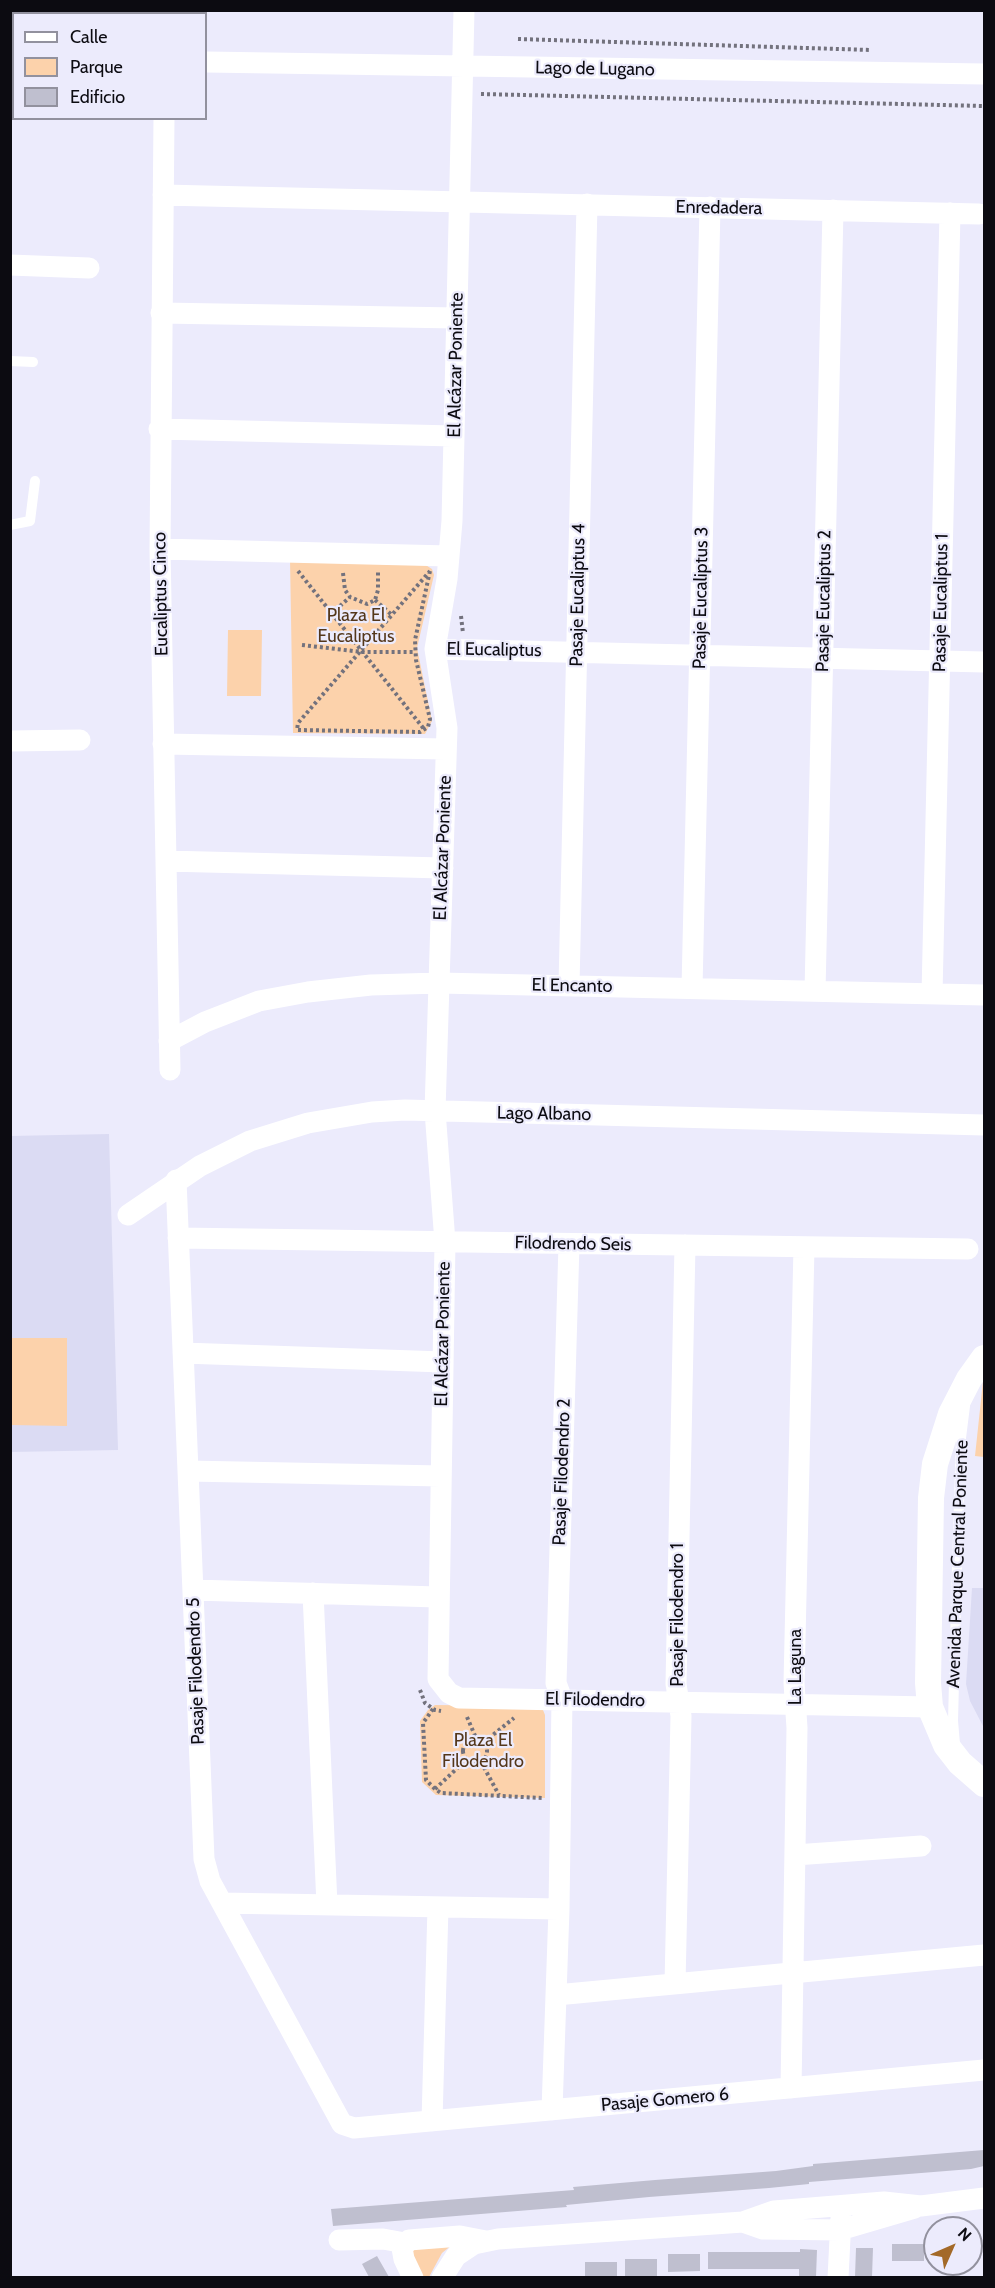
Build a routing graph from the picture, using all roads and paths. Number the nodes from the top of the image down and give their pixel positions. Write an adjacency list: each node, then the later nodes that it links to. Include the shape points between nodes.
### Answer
1 (464, 10): 5 (street, El Alcázar Poniente)
2 (518, 39): 3 (path)
3 (881, 50)
4 (207, 62): 5 (street, Lago de Lugano)
5 (462, 67): 6 (street, Lago de Lugano); 7 (street, El Alcázar Poniente)
6 (984, 74)
7 (462, 93): 8 (path); 11 (street, El Alcázar Poniente)
8 (984, 106)
9 (164, 120): 10 (street, Eucaliptus Cinco)
10 (163, 195): 11 (street, Enredadera); 19 (street, Eucaliptus Cinco)
11 (459, 201): 12 (street, Enredadera); 20 (street, El Alcázar Poniente)
12 (587, 204): 13 (street, Enredadera); 41 (street, Pasaje Eucaliptus 4)
13 (710, 207): 14 (street, Enredadera); 42 (street, Pasaje Eucaliptus 3)
14 (833, 210): 15 (street, Enredadera); 43 (street, Pasaje Eucaliptus 2)
15 (950, 213): 16 (street, Enredadera); 44 (street, Pasaje Eucaliptus 1)
16 (979, 214)
17 (10, 265): 18 (street)
18 (89, 268)
19 (161, 313): 20 (street); 23 (street, Eucaliptus Cinco)
20 (457, 318): 24 (street, El Alcázar Poniente)
21 (10, 361): 22 (lane)
22 (33, 362)
23 (159, 429): 24 (street); 27 (street, Eucaliptus Cinco)
24 (454, 436): 28 (street, El Alcázar Poniente)
25 (35, 481): 26 (lane, via 30,521)
26 (10, 525)
27 (159, 549): 28 (street); 49 (street, Eucaliptus Cinco)
28 (449, 556): 39 (street, El Alcázar Poniente)
29 (344, 564): 34 (path, via 343,580)
30 (294, 565): 36 (path)
31 (378, 565): 35 (path)
32 (419, 567): 33 (path)
33 (430, 572): 37 (path); 39 (path, via 415,640)
34 (350, 597): 35 (path, via 367,604); 36 (path)
35 (375, 600): 37 (path)
36 (331, 614): 40 (path)
37 (392, 615): 40 (path)
38 (302, 645): 40 (path)
39 (425, 650): 40 (path); 41 (street, El Eucaliptus); 46 (path, via 421,688 430,719); 50 (street, El Alcázar Poniente, via 446,718)
40 (362, 652): 46 (path); 46 (path, via 298,723 297,730)
41 (577, 652): 42 (street, El Eucaliptus); 54 (street, Pasaje Eucaliptus 4)
42 (700, 655): 43 (street, El Eucaliptus); 55 (street, Pasaje Eucaliptus 3)
43 (822, 658): 44 (street, El Eucaliptus); 56 (street, Pasaje Eucaliptus 2)
44 (940, 661): 45 (street, El Eucaliptus); 57 (street, Pasaje Eucaliptus 1)
45 (984, 662)
46 (425, 730)
47 (80, 740): 48 (street)
48 (10, 741)
49 (163, 744): 50 (street); 51 (street, Eucaliptus Cinco)
50 (446, 749): 52 (street, El Alcázar Poniente)
51 (166, 861): 52 (street); 59 (street, Eucaliptus Cinco)
52 (443, 868): 53 (street, El Alcázar Poniente)
53 (439, 983): 54 (street, El Encanto); 59 (street, El Encanto, via 331,989 273,998 232,1011); 61 (street, El Alcázar Poniente)
54 (569, 985): 55 (street, El Encanto)
55 (692, 988): 56 (street, El Encanto)
56 (814, 991): 57 (street, El Encanto)
57 (932, 994): 58 (street, El Encanto)
58 (984, 995)
59 (169, 1041): 60 (street, Eucaliptus Cinco)
60 (170, 1070)
61 (435, 1111): 62 (street, Lago Albano); 63 (street, Lago Albano, via 372,1112 308,1123 250,1141); 66 (street, El Alcázar Poniente)
62 (984, 1125)
63 (176, 1180): 64 (street, Lago Albano); 65 (street, Pasaje Filodendro 5)
64 (128, 1215)
65 (178, 1238): 66 (street, Filodrendo Seis); 71 (street, Pasaje Filodendro 5)
66 (445, 1242): 67 (street, Filodrendo Seis); 72 (street, El Alcázar Poniente)
67 (568, 1244): 68 (street, Filodrendo Seis); 80 (street, Pasaje Filodendro 2, via 556,1683)
68 (685, 1245): 69 (street, Filodrendo Seis); 81 (street, Pasaje Filodendro 1, via 676,1684)
69 (804, 1247): 70 (street, Filodrendo Seis); 82 (street, La Laguna)
70 (968, 1249)
71 (183, 1353): 72 (street); 74 (street, Pasaje Filodendro 5)
72 (443, 1362): 75 (street, El Alcázar Poniente)
73 (981, 1362): 83 (street, Avenida Parque Central Poniente, via 951,1414 933,1474 928,1615); 91 (lane, Avenida Parque Central Poniente, via 967,1400 961,1438 953,1721)
74 (188, 1471): 75 (street); 76 (street, Pasaje Filodendro 5)
75 (441, 1476): 78 (street, El Alcázar Poniente)
76 (193, 1590): 77 (street); 98 (street, Pasaje Filodendro 5, via 204,1859)
77 (313, 1593): 78 (street); 99 (street)
78 (438, 1597): 79 (street, El Alcázar Poniente, via 437,1671)
79 (443, 1687): 80 (street, El Filodendro, via 459,1698)
80 (562, 1699): 81 (street, El Filodendro); 95 (street, Pasaje Filodendro 2)
81 (679, 1700): 82 (street, El Filodendro); 104 (street, Pasaje Filodendro 1)
82 (795, 1703): 83 (street, El Filodendro); 97 (street, La Laguna)
83 (930, 1707): 91 (street, Avenida Parque Central Poniente, via 940,1733)
84 (433, 1709): 93 (path, via 423,1723 426,1780)
85 (464, 1712): 87 (path)
86 (522, 1712): 88 (path)
87 (476, 1738): 88 (path); 89 (path, via 463,1748)
88 (484, 1742): 90 (path, via 488,1753)
89 (466, 1760): 90 (path); 93 (path)
90 (481, 1762): 94 (path)
91 (960, 1763): 92 (street, Avenida Parque Central Poniente)
92 (984, 1784)
93 (435, 1789): 94 (path, via 441,1793)
94 (499, 1795): 95 (path)
95 (561, 1798): 101 (street, Pasaje Filodendro 2)
96 (921, 1846): 97 (street)
97 (795, 1855): 103 (street, La Laguna)
98 (222, 1903): 99 (street); 110 (street, Pasaje Filodendro 5, via 339,2120)
99 (327, 1905): 100 (street)
100 (438, 1907): 101 (street); 109 (street)
101 (560, 1909): 105 (street, Pasaje Filodendro 2)
102 (984, 1955): 103 (street)
103 (793, 1973): 104 (street); 107 (street, La Laguna)
104 (675, 1984): 105 (street)
105 (556, 1995): 108 (street, Pasaje Filodendro 2)
106 (984, 2070): 107 (street, Pasaje Gomero 6)
107 (791, 2088): 108 (street, Pasaje Gomero 6)
108 (552, 2110): 109 (street, Pasaje Gomero 6)
109 (432, 2121): 110 (street, Pasaje Gomero 6)
110 (346, 2126)
111 (984, 2198): 113 (street)
112 (841, 2206): 113 (street, via 884,2202); 114 (street, via 774,2211); 115 (street)
113 (921, 2206): 115 (street)
114 (743, 2222): 115 (street, via 763,2229); 117 (street)
115 (840, 2230): 121 (street)
116 (339, 2240): 118 (street)
117 (486, 2241): 118 (street, via 460,2236); 119 (street, via 456,2256)
118 (405, 2243): 120 (street, via 404,2259)
119 (443, 2274)
120 (413, 2277)
121 (838, 2277)

